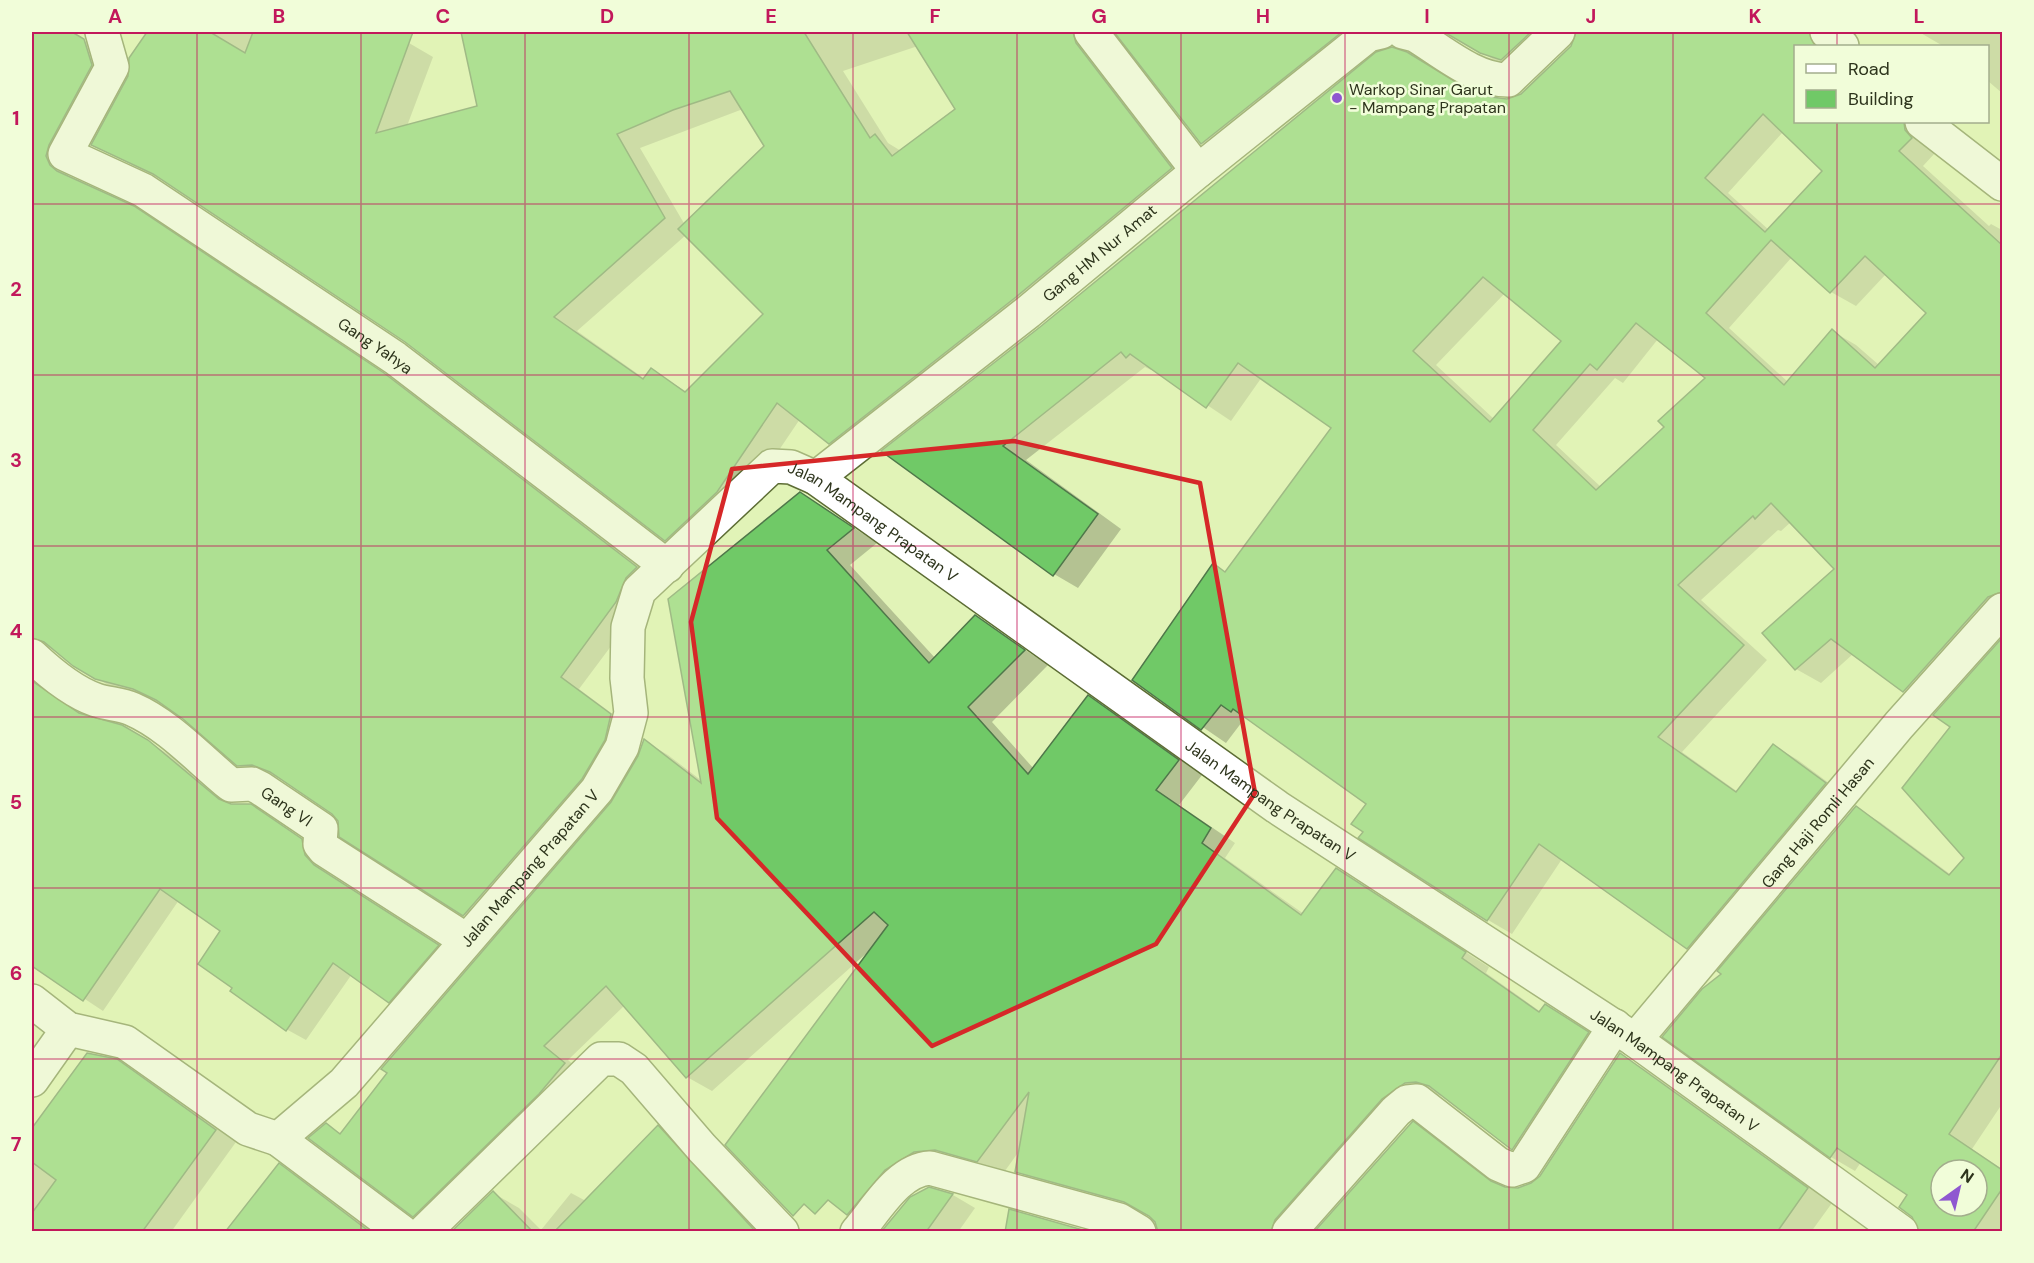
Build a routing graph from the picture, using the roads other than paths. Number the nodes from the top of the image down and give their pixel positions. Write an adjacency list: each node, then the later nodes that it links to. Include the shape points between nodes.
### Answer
1 (102, 32): 12 (street, Gang Yahya, via 112,67 65,154 143,190 395,358)
2 (1091, 32): 9 (street)
3 (1382, 32): 9 (street, Gang HM Nur Amat, via 1368,35)
4 (1403, 32): 5 (street, via 1494,80 1508,80)
5 (1558, 32)
6 (1827, 32): 7 (street)
7 (1841, 45)
8 (1923, 123): 10 (street)
9 (1198, 171): 11 (street, Gang HM Nur Amat, via 1028,312)
10 (2002, 184)
11 (816, 478): 12 (street, Jalan Mampang Prapatan V, via 791,467 772,466); 18 (street, Jalan Mampang Prapatan V, via 1277,807)
12 (667, 566): 15 (street, Jalan Mampang Prapatan V, via 639,591 628,627 631,713 622,747 597,790)
13 (2002, 610): 18 (street, Gang Haji Romli Hasan)
14 (32, 656): 15 (street, Gang VI, via 87,695 132,709 152,721 231,785 252,784 260,788 321,830 320,844 324,849)
15 (466, 940): 20 (street, Jalan Mampang Prapatan V, via 344,1083)
16 (32, 1001): 17 (street)
17 (68, 1029): 19 (street); 20 (street, via 125,1042 248,1129)
18 (1625, 1033): 26 (street, Gang Haji Romli Hasan, via 1524,1166 1512,1170 1498,1164 1417,1101 1407,1102); 27 (street, Jalan Mampang Prapatan V)
19 (32, 1080)
20 (278, 1139): 21 (street)
21 (402, 1232)
22 (424, 1232): 23 (street, via 601,1059 619,1059 634,1069)
23 (782, 1232)
24 (857, 1232): 25 (street, via 904,1177 930,1168 1119,1220)
25 (1139, 1232)
26 (1288, 1232)
27 (1901, 1232)

